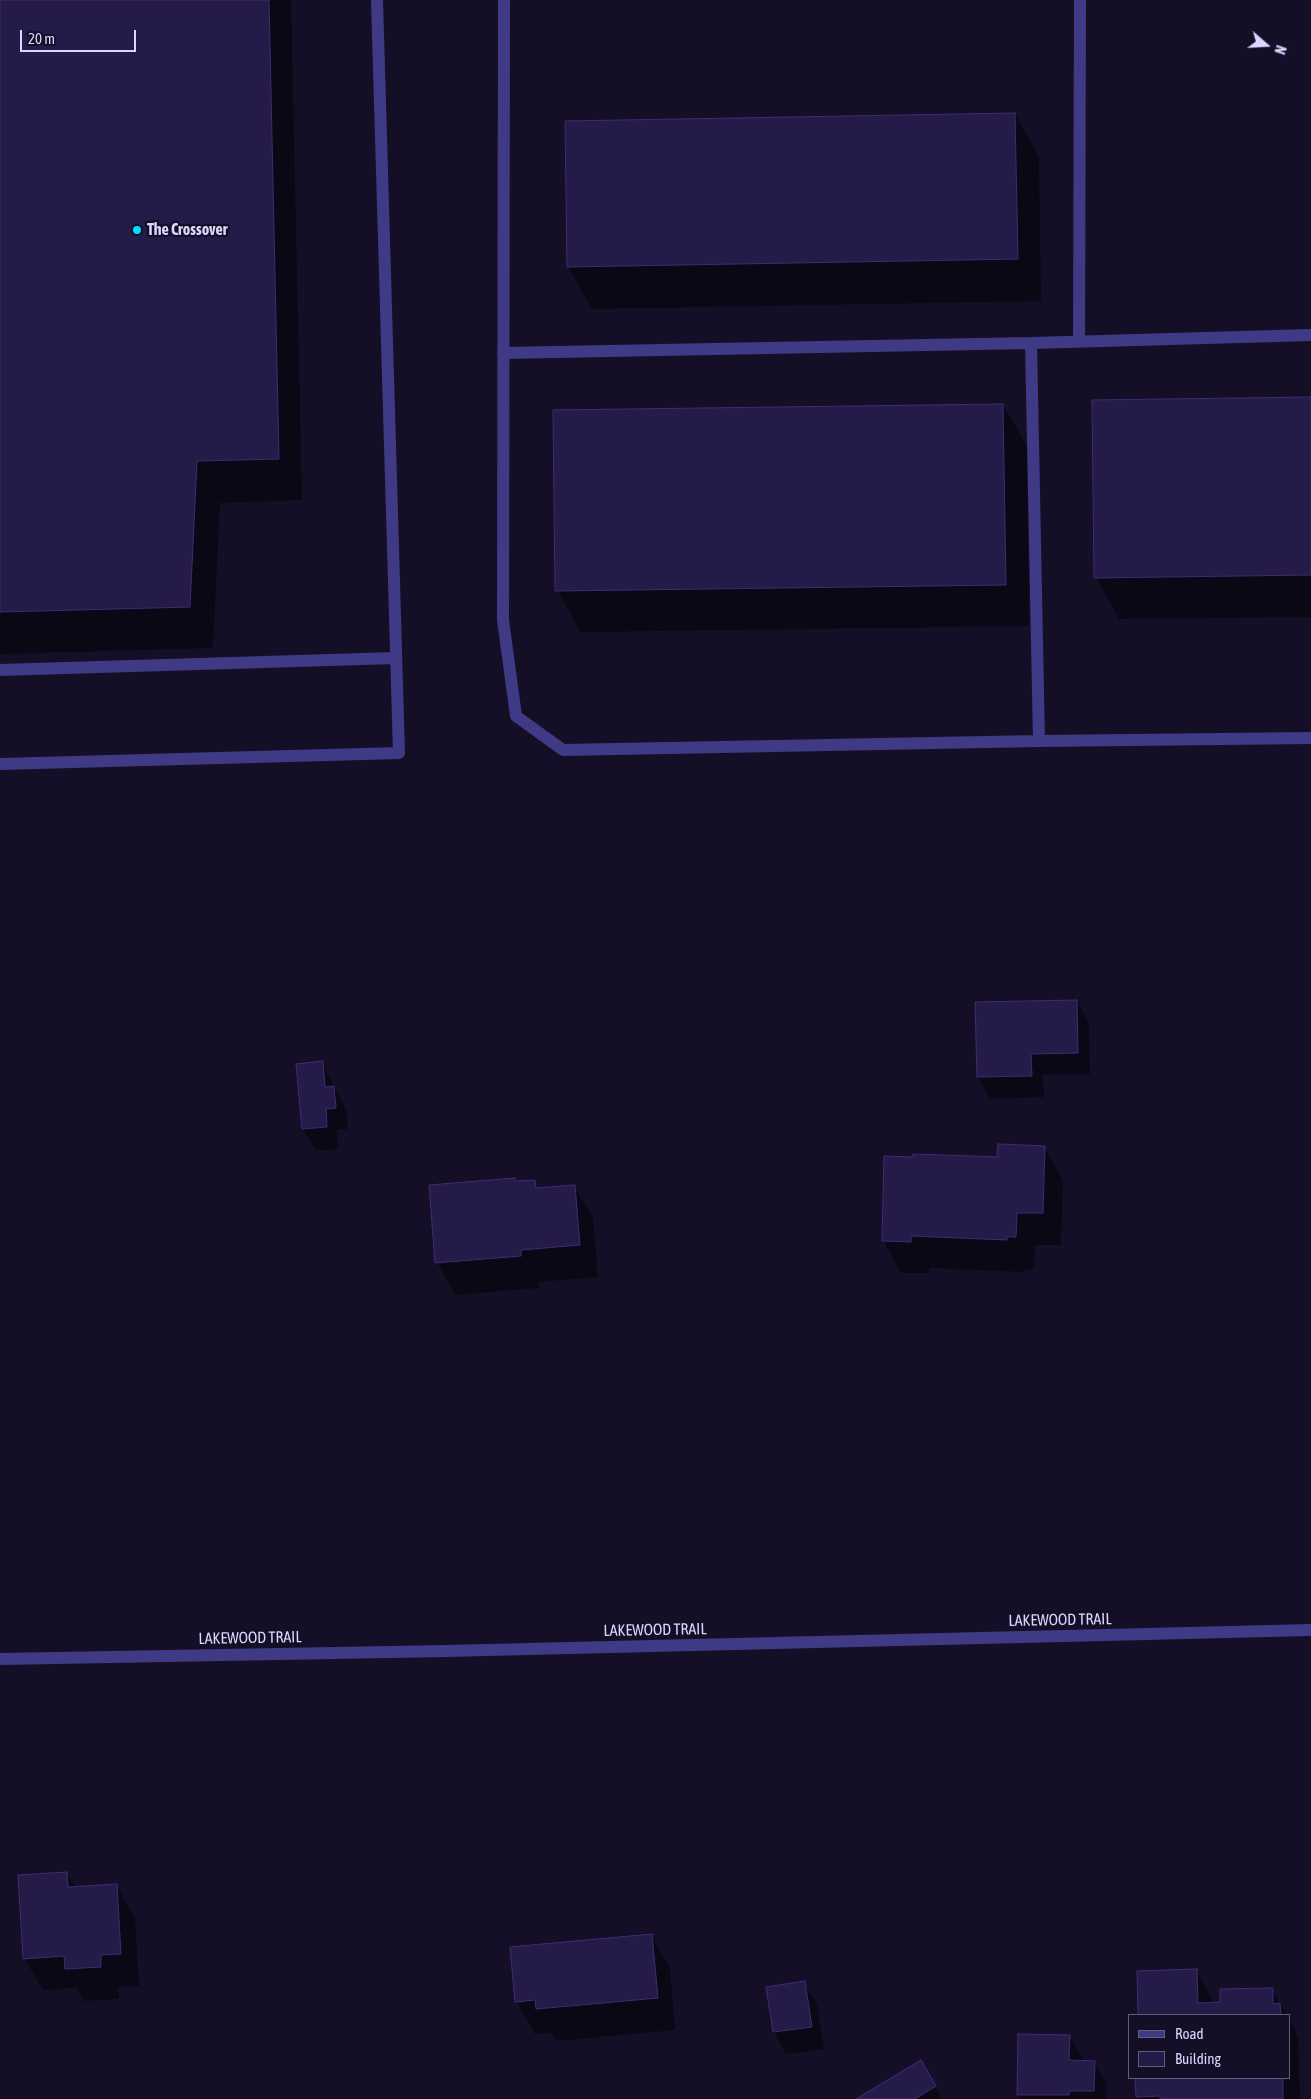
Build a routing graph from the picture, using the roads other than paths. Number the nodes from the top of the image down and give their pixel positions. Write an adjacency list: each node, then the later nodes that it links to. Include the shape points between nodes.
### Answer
1 (377, 0): 8 (street)
2 (504, 0): 7 (street)
3 (1080, 0): 5 (street)
4 (1311, 335): 5 (street)
5 (1079, 341): 6 (street)
6 (1031, 343): 7 (street); 11 (street)
7 (503, 353): 11 (street, via 503,620 516,716 563,750)
8 (396, 658): 9 (street); 12 (street, via 399,753)
9 (0, 670)
10 (1311, 738): 11 (street)
11 (1039, 741)
12 (0, 764)
13 (1311, 1630): 14 (street, LAKEWOOD TRAIL)
14 (0, 1659)

